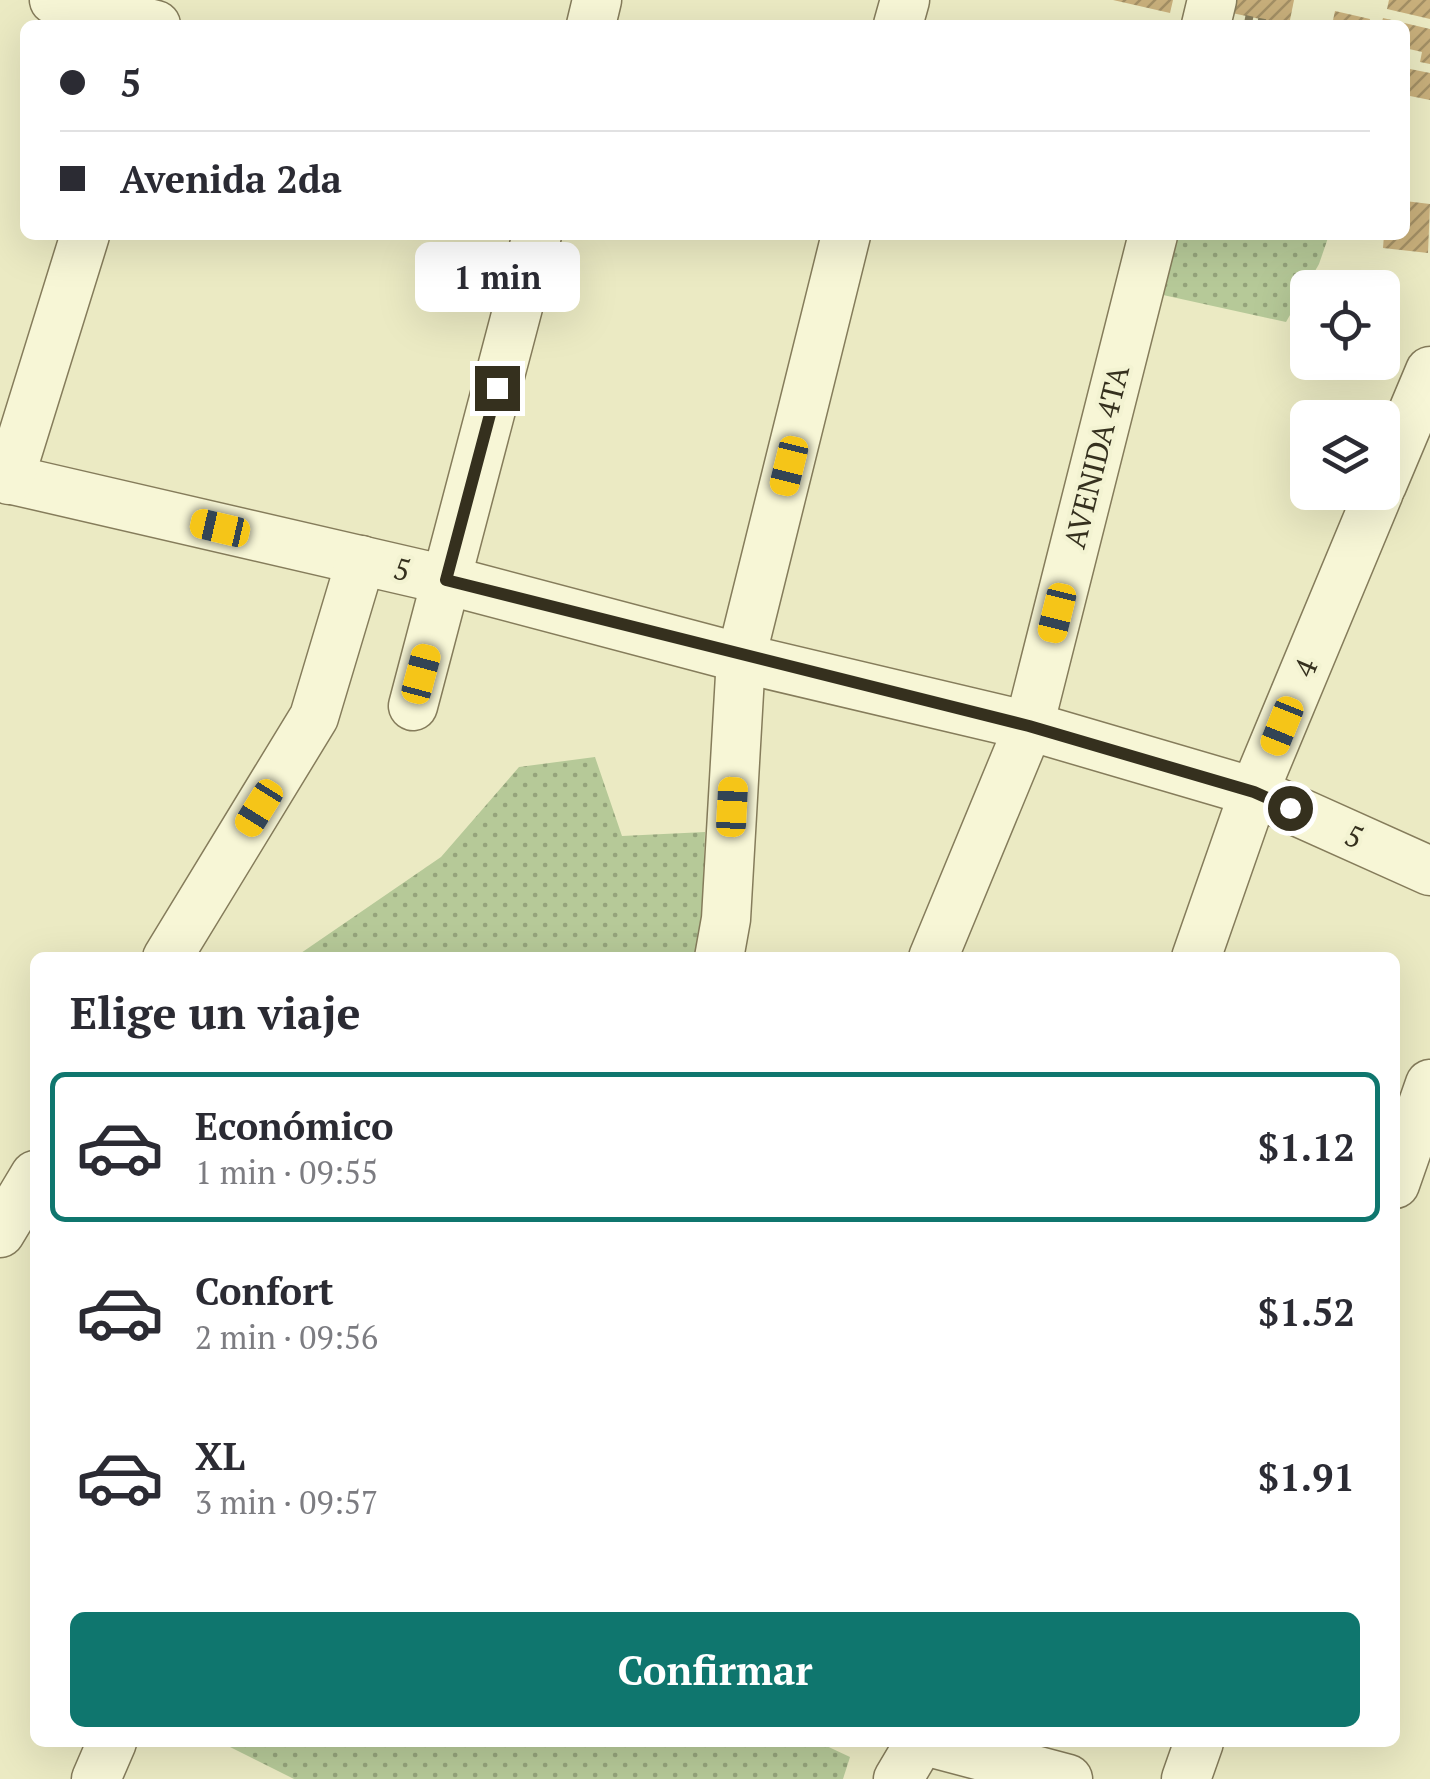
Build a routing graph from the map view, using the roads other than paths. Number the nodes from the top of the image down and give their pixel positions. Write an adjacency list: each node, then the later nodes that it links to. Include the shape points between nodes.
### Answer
1 (54, 0): 2 (street)
2 (133, 20)
3 (83, 240): 9 (street)
4 (536, 240): 12 (street)
5 (845, 240): 13 (street)
6 (1152, 240): 15 (street, AVENIDA 4TA)
7 (1430, 371): 8 (street)
8 (1400, 442)
9 (4, 478): 11 (street, 5)
10 (1372, 510): 16 (street, 4)
11 (362, 560): 12 (street, 5); 18 (street, via 314,718)
12 (446, 580): 13 (street, 5); 14 (street)
13 (741, 658): 15 (street, 5); 19 (street)
14 (413, 706)
15 (1029, 726): 16 (street, 5); 20 (street, AVENIDA 4TA)
16 (1254, 792): 17 (street, 5); 21 (street, 4)
17 (1430, 870)
18 (171, 952)
19 (720, 952)
20 (935, 952)
21 (1198, 952)
22 (1430, 1084): 23 (street)
23 (1400, 1170)
24 (30, 1183): 25 (street)
25 (0, 1233)
26 (110, 1747): 30 (street)
27 (917, 1747): 31 (street)
28 (948, 1747): 32 (street)
29 (1197, 1747): 33 (street)
30 (96, 1779)
31 (898, 1779)
32 (1068, 1779)
33 (1186, 1779)

